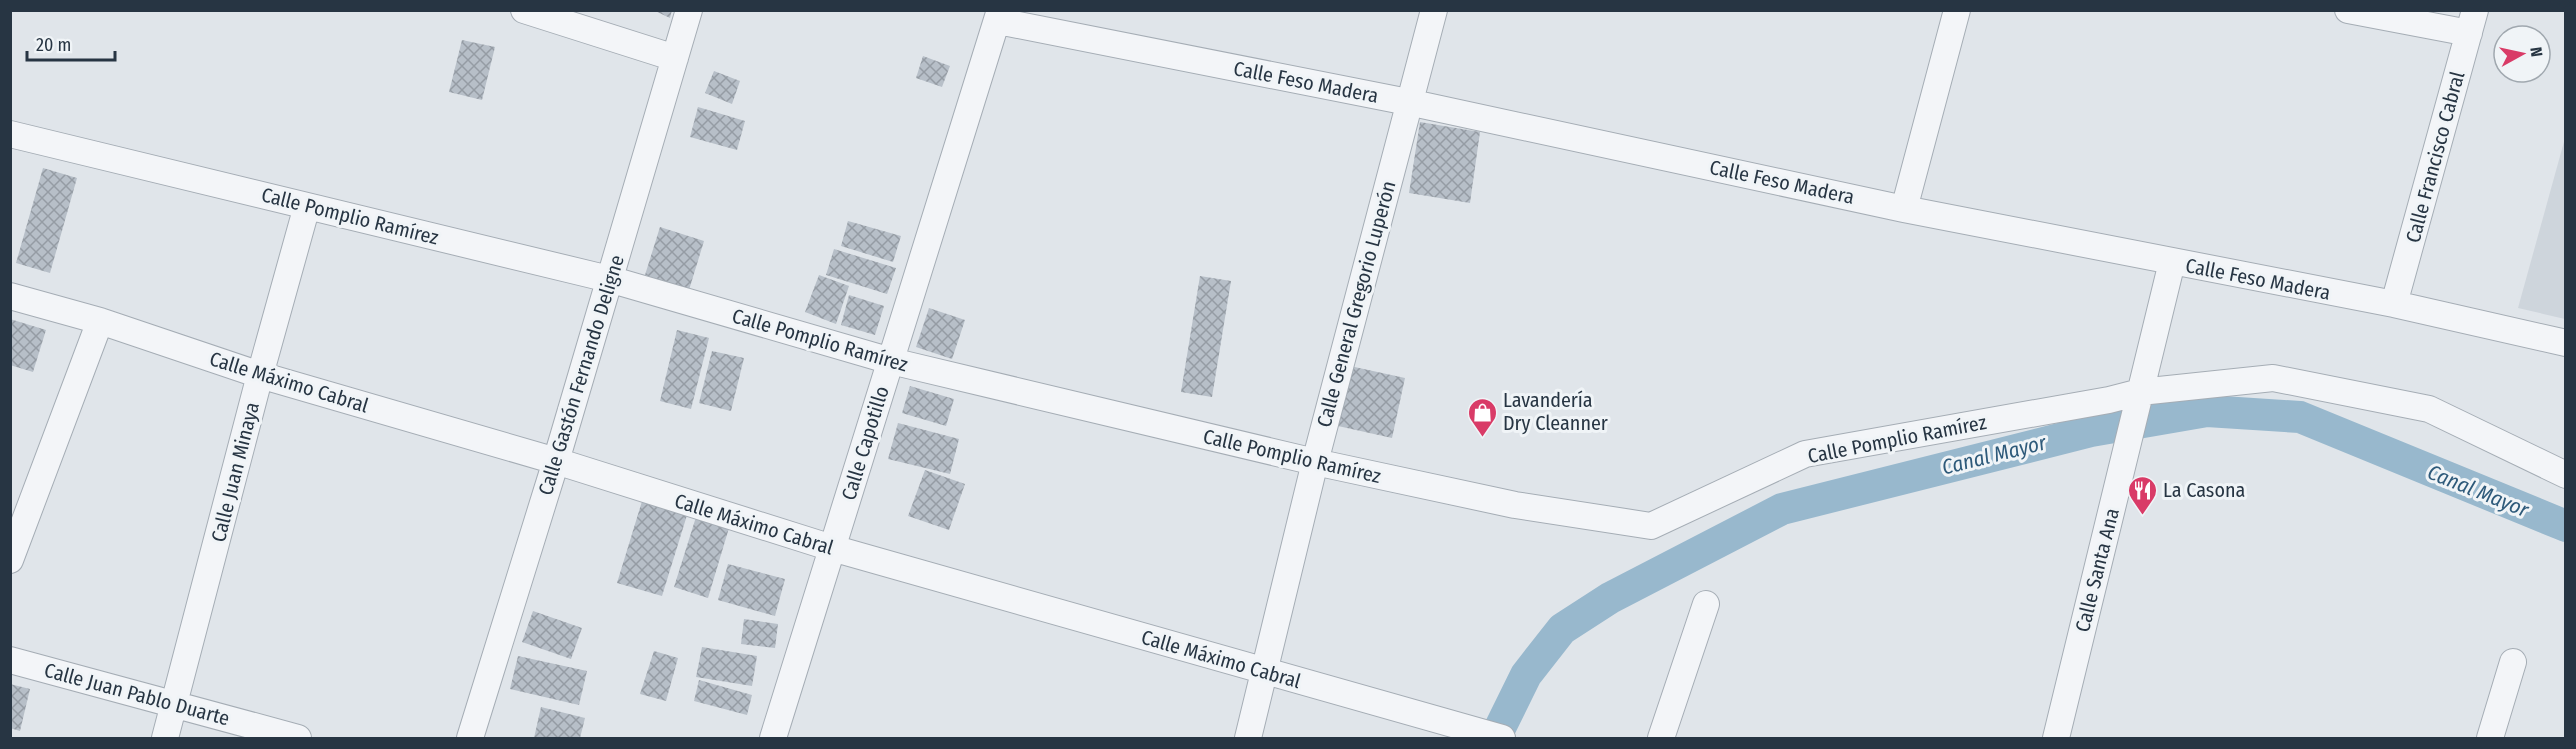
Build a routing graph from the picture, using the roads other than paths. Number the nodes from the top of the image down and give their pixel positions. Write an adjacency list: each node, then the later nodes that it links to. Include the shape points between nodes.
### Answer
1 (524, 10): 8 (street)
2 (689, 10): 8 (street, Calle Gastón Fernando Deligne)
3 (1434, 10): 9 (street, Calle General Gregorio Luperón)
4 (1957, 10): 12 (street)
5 (2348, 10): 7 (street)
6 (999, 16): 9 (street, Calle Feso Madera); 19 (street, Calle Capotillo)
7 (2472, 22): 16 (street, Calle Francisco Cabral)
8 (675, 58): 14 (street, Calle Gastón Fernando Deligne)
9 (1408, 102): 12 (street, Calle Feso Madera); 23 (street, Calle General Gregorio Luperón)
10 (10, 134): 11 (street, Calle Pomplio Ramírez)
11 (307, 206): 14 (street, Calle Pomplio Ramírez); 20 (street, Calle Juan Minaya)
12 (1904, 209): 13 (street, Calle Feso Madera)
13 (2172, 262): 16 (street, Calle Feso Madera); 21 (street, Calle Santa Ana)
14 (609, 279): 19 (street, Calle Pomplio Ramírez); 22 (street, Calle Gastón Fernando Deligne)
15 (10, 296): 17 (street, Calle Máximo Cabral)
16 (2394, 304): 18 (street, Calle Feso Madera)
17 (100, 321): 20 (street, Calle Máximo Cabral); 26 (street)
18 (2565, 343)
19 (891, 361): 23 (street, Calle Pomplio Ramírez); 25 (street, Calle Capotillo)
20 (260, 375): 22 (street, Calle Máximo Cabral); 31 (street, Calle Juan Minaya)
21 (2139, 398): 23 (street, Calle Pomplio Ramírez, via 1805,454 1651,526 1515,505); 24 (street, Calle Pomplio Ramírez, via 2273,378 2429,409); 39 (street, Calle Santa Ana)
22 (556, 461): 25 (street, Calle Máximo Cabral); 34 (street, Calle Gastón Fernando Deligne)
23 (1315, 462): 30 (street, Calle General Gregorio Luperón)
24 (2565, 475)
25 (832, 548): 30 (street, Calle Máximo Cabral); 35 (street, Calle Capotillo)
26 (10, 560)
27 (1706, 604): 38 (street)
28 (10, 660): 31 (street, Calle Juan Pablo Duarte)
29 (2513, 662): 40 (street)
30 (1266, 672): 36 (street, Calle General Gregorio Luperón); 37 (street, Calle Máximo Cabral)
31 (175, 704): 32 (street, Calle Juan Minaya); 33 (street, Calle Juan Pablo Duarte)
32 (165, 738)
33 (298, 738)
34 (470, 738)
35 (773, 738)
36 (1248, 738)
37 (1502, 738)
38 (1661, 738)
39 (2056, 738)
40 (2490, 738)

